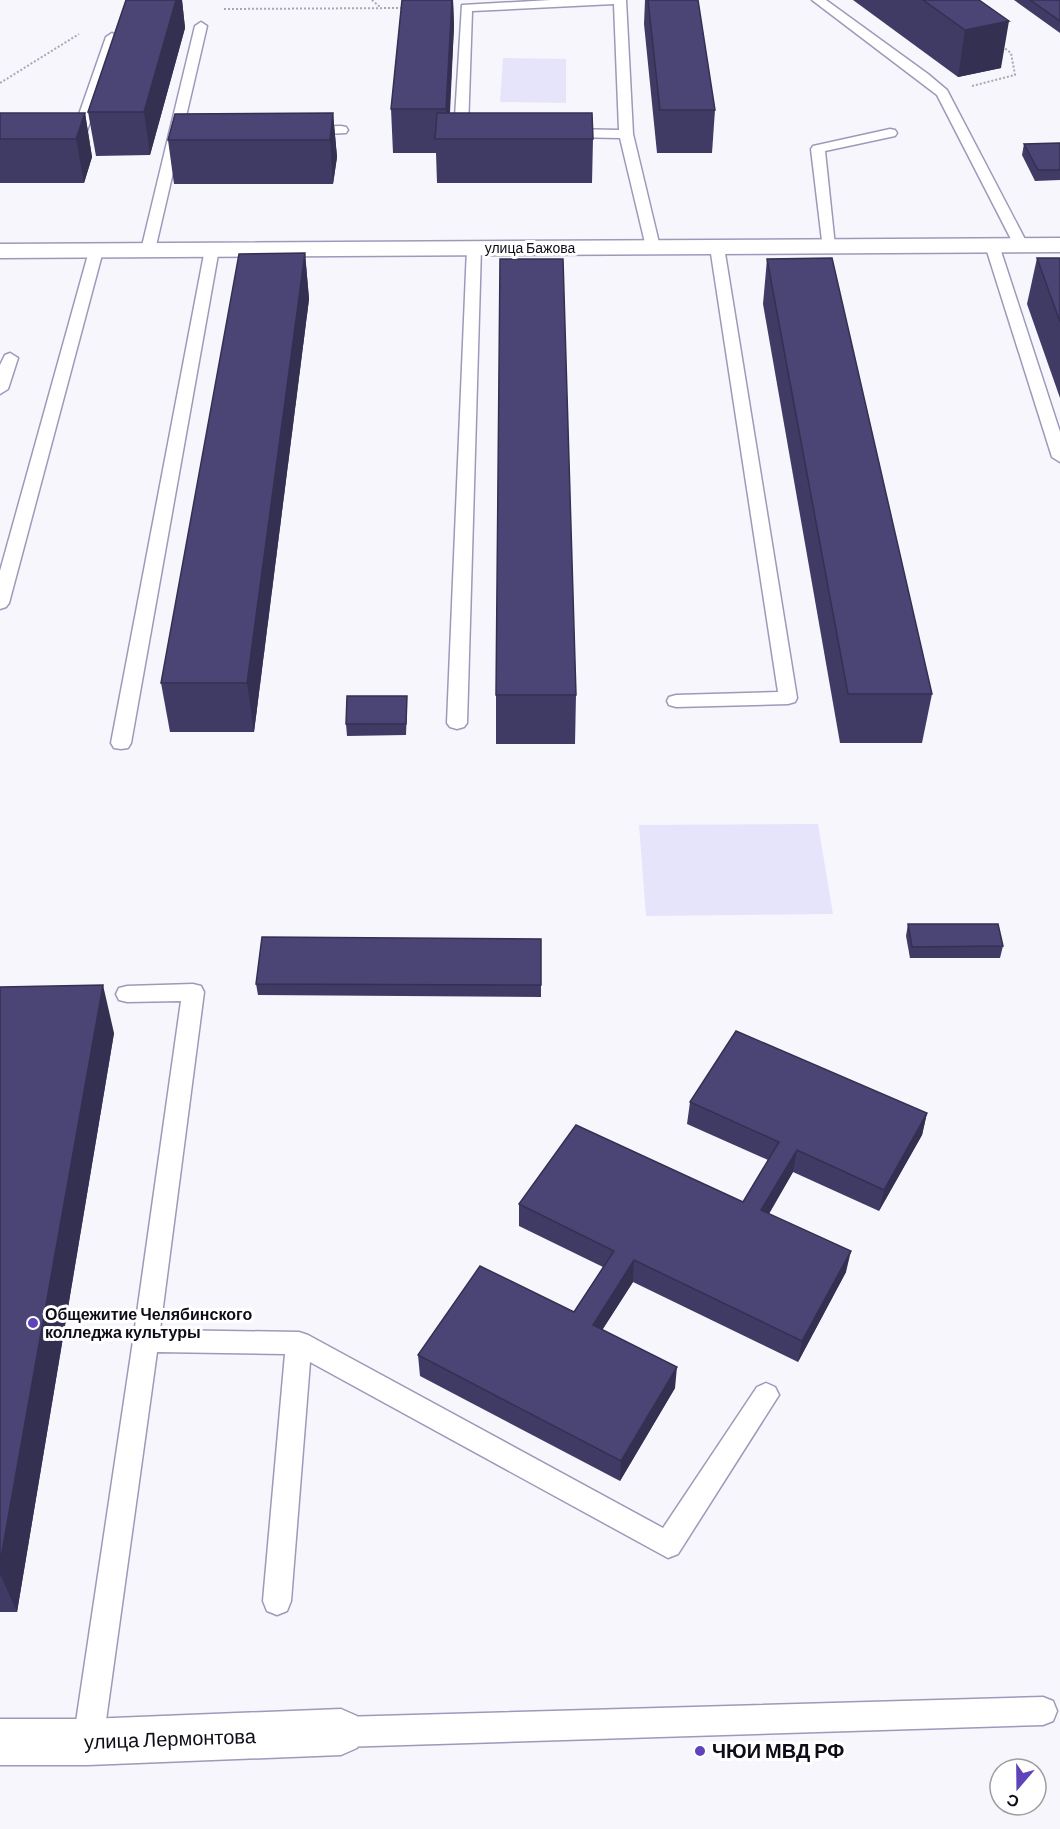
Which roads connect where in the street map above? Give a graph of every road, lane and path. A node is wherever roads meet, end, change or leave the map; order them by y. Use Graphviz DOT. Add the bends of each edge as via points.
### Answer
graph roads {
  1 [pos="372,0"];
  2 [pos="620,0"];
  3 [pos="818,0"];
  4 [pos="380,7"];
  5 [pos="201,26"];
  6 [pos="112,37"];
  7 [pos="1001,47"];
  8 [pos="942,93"];
  9 [pos="341,130"];
  10 [pos="294,131"];
  11 [pos="484,133"];
  12 [pos="555,133"];
  13 [pos="890,133"];
  14 [pos="626,134"];
  15 [pos="64,147"];
  16 [pos="992,245"];
  17 [pos="1021,245"];
  18 [pos="1060,245"];
  19 [pos="828,246"];
  20 [pos="653,247"];
  21 [pos="717,247"];
  22 [pos="474,248"];
  23 [pos="212,249"];
  24 [pos="147,250"];
  25 [pos="0,251"];
  26 [pos="96,251"];
  27 [pos="10,358"];
  28 [pos="0,389"];
  29 [pos="1060,458"];
  30 [pos="8,547"];
  31 [pos="0,603"];
  32 [pos="676,701"];
  33 [pos="458,723"];
  34 [pos="121,743"];
  35 [pos="127,994"];
  36 [pos="146,1341"];
  37 [pos="299,1343"];
  38 [pos="766,1395"];
  39 [pos="277,1601"];
  40 [pos="1043,1711"];
  41 [pos="341,1732"];
  42 [pos="0,1742"];
  43 [pos="88,1742"];
  1 -- 4 [label="path"];
  2 -- 11 [label="lane" via="466,8 461,133"];
  2 -- 14 [label="lane"];
  3 -- 8 [label="lane"];
  5 -- 24 [label="lane" via="182,131"];
  6 -- 15 [label="lane" via="75,147"];
  7 -- 8 [label="path" via="1011,53 1015,75"];
  8 -- 17 [label="lane"];
  9 -- 10 [label="lane"];
  12 -- 14 [label="lane"];
  13 -- 19 [label="lane" via="818,149"];
  14 -- 20 [label="lane"];
  16 -- 17 [label="street, улица Бажова"];
  16 -- 19 [label="street, улица Бажова"];
  16 -- 29 [label="lane"];
  17 -- 18 [label="street, улица Бажова"];
  19 -- 21 [label="street, улица Бажова"];
  20 -- 21 [label="street, улица Бажова"];
  20 -- 22 [label="street, улица Бажова"];
  21 -- 32 [label="lane" via="788,698"];
  22 -- 23 [label="street, улица Бажова"];
  22 -- 33 [label="lane"];
  23 -- 24 [label="street, улица Бажова"];
  23 -- 34 [label="lane"];
  24 -- 26 [label="street, улица Бажова"];
  25 -- 26 [label="street, улица Бажова"];
  26 -- 30 [label="lane"];
  27 -- 28 [label="lane"];
  30 -- 31 [label="lane"];
  35 -- 36 [label="lane" via="193,992"];
  36 -- 37 [label="lane"];
  36 -- 43 [label="lane"];
  37 -- 38 [label="lane" via="668,1545"];
  37 -- 39 [label="lane"];
  40 -- 41 [label="lane"];
  41 -- 43 [label="street, улица Лермонтова"];
  42 -- 43 [label="street, улица Лермонтова"];
}
